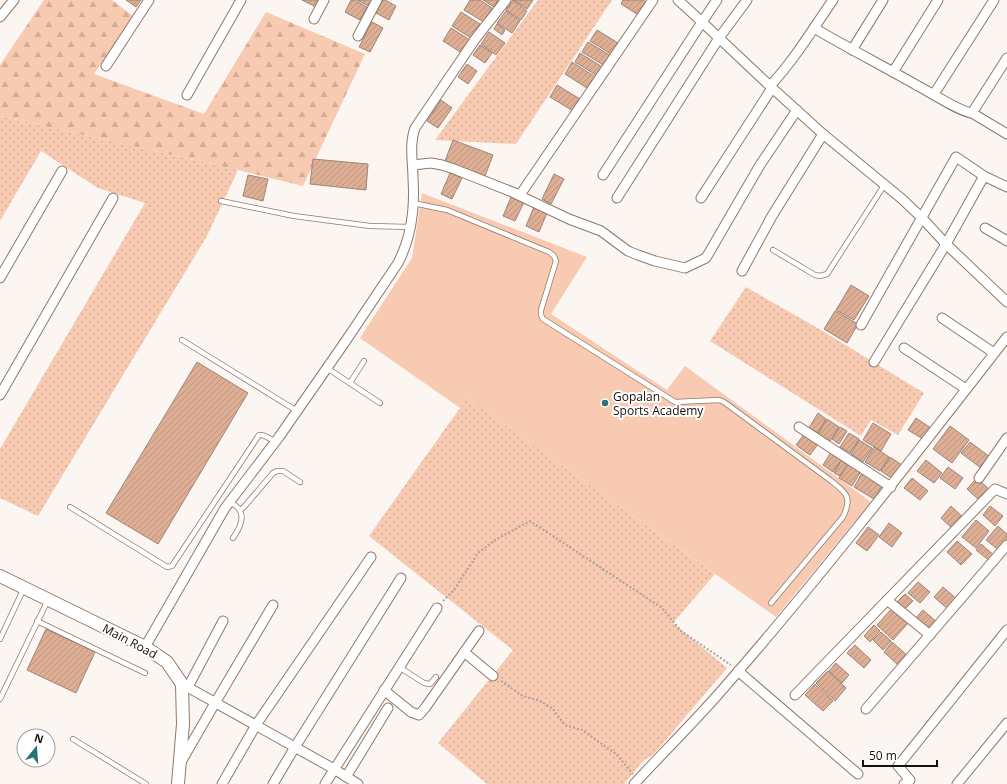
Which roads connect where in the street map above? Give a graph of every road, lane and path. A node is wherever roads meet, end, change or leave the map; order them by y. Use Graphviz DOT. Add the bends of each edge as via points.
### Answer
graph roads {
  1 [pos="14,0"];
  2 [pos="149,0"];
  3 [pos="241,0"];
  4 [pos="324,0"];
  5 [pos="377,0"];
  6 [pos="506,0"];
  7 [pos="653,0"];
  8 [pos="678,0"];
  9 [pos="717,0"];
  10 [pos="746,0"];
  11 [pos="833,0"];
  12 [pos="883,0"];
  13 [pos="938,0"];
  14 [pos="994,0"];
  15 [pos="0,17"];
  16 [pos="314,19"];
  17 [pos="702,22"];
  18 [pos="814,28"];
  19 [pos="358,36"];
  20 [pos="719,38"];
  21 [pos="852,50"];
  22 [pos="1007,58"];
  23 [pos="106,66"];
  24 [pos="893,72"];
  25 [pos="771,87"];
  26 [pos="934,94"];
  27 [pos="187,95"];
  28 [pos="797,110"];
  29 [pos="972,113"];
  30 [pos="823,134"];
  31 [pos="1007,134"];
  32 [pos="413,166"];
  33 [pos="62,172"];
  34 [pos="603,175"];
  35 [pos="984,176"];
  36 [pos="885,184"];
  37 [pos="1007,187"];
  38 [pos="514,193"];
  39 [pos="113,198"];
  40 [pos="617,198"];
  41 [pos="701,198"];
  42 [pos="221,201"];
  43 [pos="413,203"];
  44 [pos="922,218"];
  45 [pos="410,227"];
  46 [pos="985,228"];
  47 [pos="1007,241"];
  48 [pos="946,244"];
  49 [pos="773,250"];
  50 [pos="742,271"];
  51 [pos="0,278"];
  52 [pos="1007,302"];
  53 [pos="942,318"];
  54 [pos="861,325"];
  55 [pos="1007,337"];
  56 [pos="182,340"];
  57 [pos="904,348"];
  58 [pos="994,354"];
  59 [pos="364,361"];
  60 [pos="874,362"];
  61 [pos="328,368"];
  62 [pos="350,383"];
  63 [pos="966,389"];
  64 [pos="0,395"];
  65 [pos="380,403"];
  66 [pos="297,411"];
  67 [pos="799,427"];
  68 [pos="1007,438"];
  69 [pos="275,442"];
  70 [pos="978,478"];
  71 [pos="300,482"];
  72 [pos="891,487"];
  73 [pos="1007,494"];
  74 [pos="230,502"];
  75 [pos="70,507"];
  76 [pos="240,510"];
  77 [pos="233,538"];
  78 [pos="1007,545"];
  79 [pos="372,557"];
  80 [pos="0,576"];
  81 [pos="401,578"];
  82 [pos="24,588"];
  83 [pos="48,600"];
  84 [pos="887,600"];
  85 [pos="771,603"];
  86 [pos="273,605"];
  87 [pos="436,608"];
  88 [pos="38,620"];
  89 [pos="223,621"];
  90 [pos="1007,630"];
  91 [pos="479,631"];
  92 [pos="930,635"];
  93 [pos="0,639"];
  94 [pos="145,647"];
  95 [pos="464,652"];
  96 [pos="399,667"];
  97 [pos="738,671"];
  98 [pos="145,673"];
  99 [pos="493,676"];
  100 [pos="436,677"];
  101 [pos="185,686"];
  102 [pos="384,690"];
  103 [pos="795,695"];
  104 [pos="0,699"];
  105 [pos="215,702"];
  106 [pos="388,708"];
  107 [pos="866,709"];
  108 [pos="1007,723"];
  109 [pos="256,725"];
  110 [pos="73,739"];
  111 [pos="295,747"];
  112 [pos="180,764"];
  113 [pos="334,769"];
  114 [pos="858,774"];
  115 [pos="346,777"];
  116 [pos="636,782"];
  117 [pos="146,784"];
  118 [pos="178,784"];
  119 [pos="222,784"];
  120 [pos="273,784"];
  121 [pos="325,784"];
  122 [pos="358,784"];
  123 [pos="904,784"];
  124 [pos="957,784"];
  1 -- 15 [label="street"];
  2 -- 23 [label="street"];
  3 -- 27 [label="street"];
  4 -- 16 [label="street"];
  5 -- 19 [label="street"];
  6 -- 32 [label="street" via="476,38 415,128 411,145"];
  7 -- 38 [label="street" via="520,195"];
  8 -- 17 [label="street"];
  9 -- 17 [label="street"];
  10 -- 20 [label="street"];
  11 -- 18 [label="street"];
  12 -- 21 [label="street"];
  13 -- 24 [label="street"];
  14 -- 26 [label="street"];
  17 -- 20 [label="street"];
  17 -- 34 [label="street"];
  18 -- 21 [label="street"];
  18 -- 25 [label="street"];
  20 -- 25 [label="street"];
  20 -- 40 [label="street"];
  21 -- 24 [label="street"];
  22 -- 29 [label="street"];
  24 -- 26 [label="street"];
  25 -- 28 [label="street"];
  25 -- 41 [label="street"];
  26 -- 29 [label="street"];
  28 -- 30 [label="street"];
  28 -- 38 [label="street" via="760,165 706,258 689,267 678,267 628,251 601,231"];
  29 -- 31 [label="street"];
  30 -- 36 [label="street"];
  30 -- 50 [label="street" via="772,216"];
  32 -- 38 [label="street" via="431,162"];
  32 -- 43 [label="street"];
  33 -- 51 [label="street"];
  35 -- 37 [label="street"];
  35 -- 44 [label="street" via="956,158"];
  35 -- 48 [label="street"];
  36 -- 44 [label="street"];
  36 -- 49 [label="lane" via="827,274 815,275"];
  39 -- 64 [label="street"];
  42 -- 45 [label="lane" via="294,216 370,226"];
  43 -- 45 [label="street"];
  43 -- 85 [label="lane" via="447,210 549,252 556,261 541,310 543,318 675,402 724,402 845,493 848,507 843,517"];
  44 -- 48 [label="street"];
  44 -- 54 [label="street"];
  45 -- 61 [label="street" via="408,240 398,263"];
  46 -- 47 [label="street"];
  48 -- 52 [label="street"];
  48 -- 60 [label="street"];
  53 -- 58 [label="street"];
  55 -- 58 [label="street"];
  56 -- 66 [label="lane"];
  57 -- 63 [label="street"];
  58 -- 63 [label="street"];
  59 -- 62 [label="lane"];
  61 -- 62 [label="lane"];
  61 -- 66 [label="street"];
  62 -- 65 [label="lane"];
  63 -- 72 [label="street"];
  66 -- 69 [label="street"];
  67 -- 72 [label="street"];
  68 -- 70 [label="street"];
  69 -- 74 [label="street"];
  69 -- 75 [label="lane" via="265,435 259,435 170,567"];
  71 -- 76 [label="lane" via="283,471 277,471"];
  72 -- 97 [label="street"];
  73 -- 84 [label="street" via="995,489"];
  74 -- 76 [label="lane"];
  74 -- 94 [label="street"];
  76 -- 77 [label="lane" via="240,527"];
  78 -- 92 [label="street"];
  79 -- 109 [label="street"];
  80 -- 82 [label="street, Main Road"];
  81 -- 111 [label="street"];
  82 -- 83 [label="street, Main Road"];
  82 -- 93 [label="lane"];
  83 -- 88 [label="lane"];
  83 -- 94 [label="street, Main Road"];
  84 -- 92 [label="street"];
  84 -- 103 [label="street"];
  86 -- 105 [label="street"];
  87 -- 96 [label="street"];
  87 -- 97 [label="path" via="454,590 478,553 495,540 530,521 662,608 681,631"];
  88 -- 98 [label="lane"];
  88 -- 104 [label="lane"];
  89 -- 101 [label="street"];
  90 -- 123 [label="street" via="898,766 910,780"];
  91 -- 95 [label="street"];
  92 -- 107 [label="street"];
  94 -- 101 [label="street, Main Road" via="167,662"];
  95 -- 99 [label="street"];
  95 -- 102 [label="street" via="419,715 411,712"];
  96 -- 100 [label="lane" via="424,683 430,684"];
  96 -- 102 [label="street"];
  97 -- 114 [label="street"];
  97 -- 116 [label="street"];
  99 -- 116 [label="path" via="523,696 552,708 565,725 582,730 616,754"];
  101 -- 105 [label="street"];
  101 -- 112 [label="street"];
  102 -- 113 [label="street"];
  105 -- 109 [label="street"];
  105 -- 112 [label="street"];
  106 -- 115 [label="street"];
  108 -- 124 [label="street"];
  109 -- 111 [label="street"];
  109 -- 119 [label="street"];
  110 -- 117 [label="lane"];
  111 -- 113 [label="street"];
  111 -- 120 [label="street"];
  112 -- 118 [label="street"];
  113 -- 115 [label="street"];
  113 -- 121 [label="street"];
  115 -- 122 [label="street"];
}
